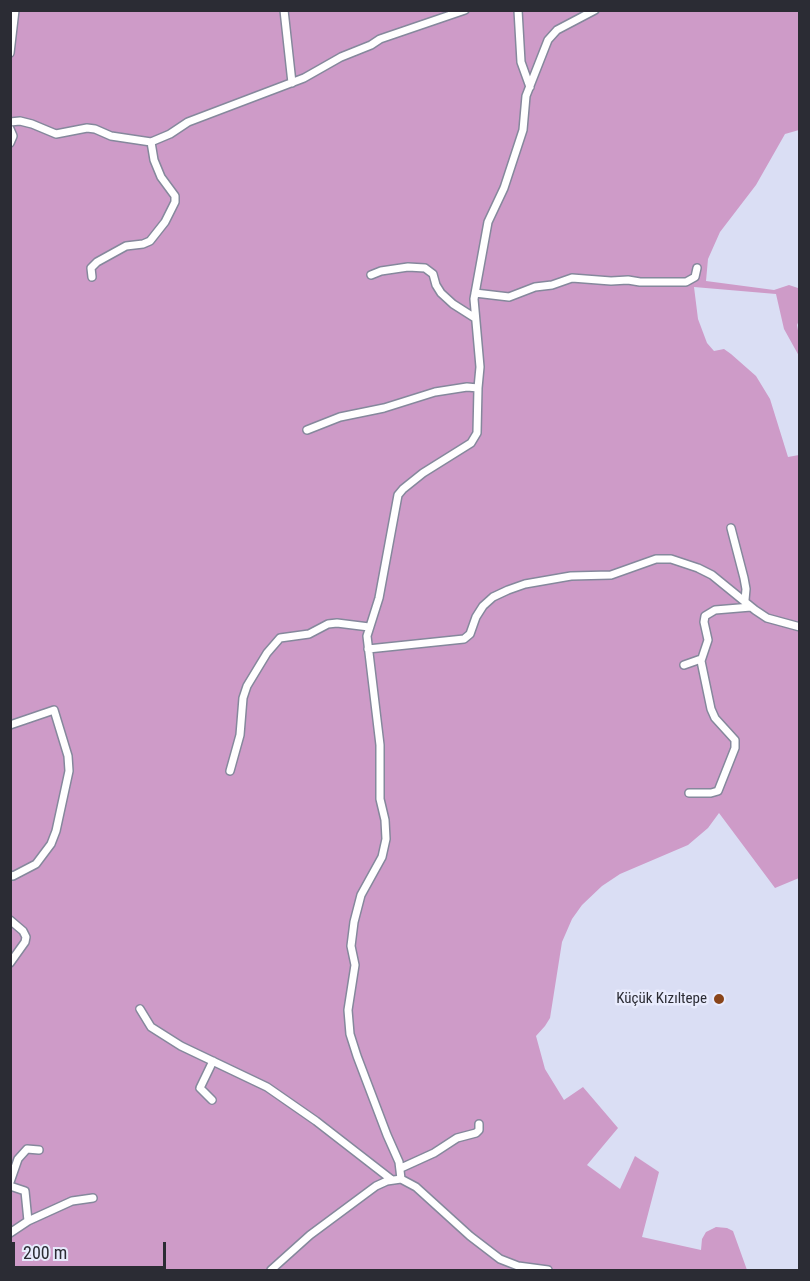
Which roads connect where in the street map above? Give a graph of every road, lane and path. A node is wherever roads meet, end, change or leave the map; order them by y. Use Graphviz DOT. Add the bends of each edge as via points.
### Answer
graph roads {
  1 [pos="15,10"];
  2 [pos="284,10"];
  3 [pos="465,10"];
  4 [pos="518,10"];
  5 [pos="596,10"];
  6 [pos="10,53"];
  7 [pos="292,83"];
  8 [pos="530,87"];
  9 [pos="10,122"];
  10 [pos="10,129"];
  11 [pos="10,142"];
  12 [pos="151,142"];
  13 [pos="697,268"];
  14 [pos="371,275"];
  15 [pos="92,277"];
  16 [pos="475,293"];
  17 [pos="475,318"];
  18 [pos="477,388"];
  19 [pos="307,430"];
  20 [pos="731,528"];
  21 [pos="745,600"];
  22 [pos="751,607"];
  23 [pos="369,627"];
  24 [pos="800,627"];
  25 [pos="368,649"];
  26 [pos="701,659"];
  27 [pos="684,665"];
  28 [pos="10,725"];
  29 [pos="230,771"];
  30 [pos="689,793"];
  31 [pos="12,875"];
  32 [pos="10,884"];
  33 [pos="10,920"];
  34 [pos="10,963"];
  35 [pos="140,1009"];
  36 [pos="213,1061"];
  37 [pos="212,1100"];
  38 [pos="479,1124"];
  39 [pos="39,1150"];
  40 [pos="401,1168"];
  41 [pos="401,1179"];
  42 [pos="392,1180"];
  43 [pos="10,1184"];
  44 [pos="93,1198"];
  45 [pos="28,1221"];
  46 [pos="10,1233"];
  47 [pos="271,1270"];
  48 [pos="548,1270"];
  1 -- 6 [label="street"];
  2 -- 7 [label="street"];
  3 -- 7 [label="street" via="380,39"];
  4 -- 8 [label="street" via="520,62"];
  5 -- 8 [label="street" via="557,30 548,40"];
  7 -- 12 [label="street" via="188,122"];
  8 -- 16 [label="street" via="517,154 488,222"];
  9 -- 12 [label="street" via="32,124 56,134 87,128 131,141"];
  10 -- 11 [label="street"];
  12 -- 15 [label="street" via="161,177 176,202 150,240 126,246 97,262 91,268"];
  13 -- 16 [label="street" via="695,277 686,282 572,278 535,286 509,297"];
  14 -- 17 [label="street" via="425,267 433,274 441,294"];
  16 -- 17 [label="street"];
  17 -- 18 [label="street" via="480,367"];
  18 -- 19 [label="street" via="435,392 340,417"];
  18 -- 23 [label="street" via="475,438 423,472 398,495 379,598"];
  20 -- 21 [label="street" via="744,578"];
  21 -- 22 [label="street"];
  21 -- 25 [label="street" via="705,571 671,559 656,559 611,575 571,576 508,590 483,606 464,639"];
  22 -- 24 [label="street" via="767,618"];
  22 -- 26 [label="street" via="715,609 706,614 708,640"];
  23 -- 25 [label="street"];
  23 -- 29 [label="street" via="328,624 309,634 280,638 247,686"];
  25 -- 40 [label="street" via="381,745 380,799 386,839 354,922 351,946 355,965 348,1010 357,1056"];
  26 -- 27 [label="street"];
  26 -- 30 [label="street" via="711,709 736,744 718,791"];
  28 -- 31 [label="street" via="54,710 69,766 51,844 36,864"];
  31 -- 32 [label="street"];
  33 -- 34 [label="street" via="26,939"];
  35 -- 36 [label="street" via="151,1027"];
  36 -- 37 [label="street" via="200,1088"];
  36 -- 42 [label="street" via="267,1087"];
  38 -- 40 [label="street" via="476,1133 457,1138"];
  39 -- 43 [label="street" via="27,1149 18,1159"];
  40 -- 41 [label="street"];
  41 -- 42 [label="street"];
  41 -- 48 [label="street" via="416,1187 500,1259"];
  42 -- 47 [label="street" via="376,1186 319,1227"];
  43 -- 45 [label="street" via="25,1191"];
  44 -- 45 [label="street" via="72,1201"];
  45 -- 46 [label="street"];
}
